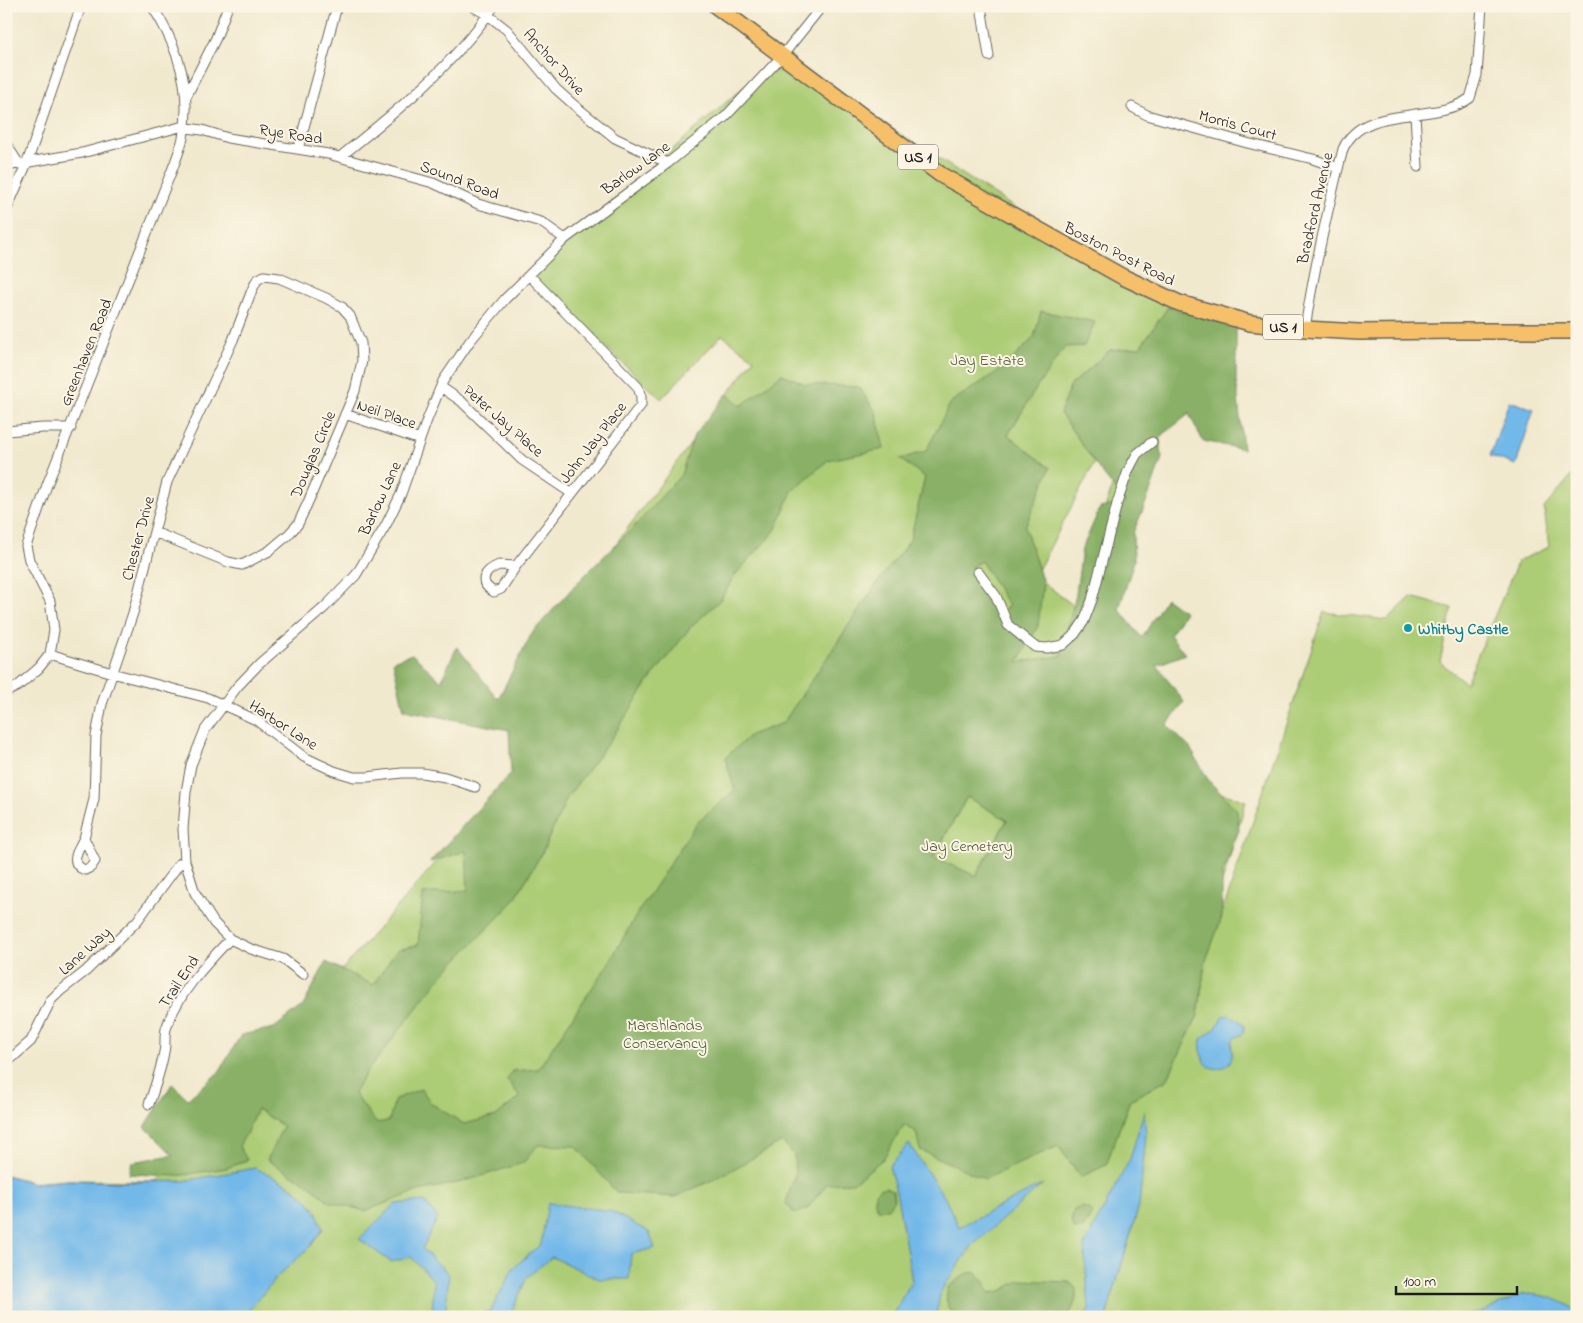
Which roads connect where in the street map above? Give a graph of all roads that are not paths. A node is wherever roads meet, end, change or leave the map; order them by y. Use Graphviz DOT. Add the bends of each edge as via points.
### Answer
graph roads {
  1 [pos="81,6"];
  2 [pos="152,6"];
  3 [pos="228,6"];
  4 [pos="337,6"];
  5 [pos="472,6"];
  6 [pos="494,6"];
  7 [pos="716,6"];
  8 [pos="822,6"];
  9 [pos="981,6"];
  10 [pos="1482,6"];
  11 [pos="488,15"];
  12 [pos="782,56"];
  13 [pos="989,56"];
  14 [pos="186,98"];
  15 [pos="1132,107"];
  16 [pos="1415,114"];
  17 [pos="184,128"];
  18 [pos="6,144"];
  19 [pos="298,149"];
  20 [pos="340,157"];
  21 [pos="23,163"];
  22 [pos="668,163"];
  23 [pos="6,166"];
  24 [pos="1418,167"];
  25 [pos="1338,168"];
  26 [pos="6,211"];
  27 [pos="565,238"];
  28 [pos="529,275"];
  29 [pos="279,278"];
  30 [pos="1305,329"];
  31 [pos="1577,332"];
  32 [pos="441,387"];
  33 [pos="345,414"];
  34 [pos="71,428"];
  35 [pos="6,431"];
  36 [pos="420,440"];
  37 [pos="1152,442"];
  38 [pos="571,493"];
  39 [pos="154,532"];
  40 [pos="516,566"];
  41 [pos="978,572"];
  42 [pos="50,654"];
  43 [pos="112,673"];
  44 [pos="6,692"];
  45 [pos="223,705"];
  46 [pos="475,787"];
  47 [pos="84,838"];
  48 [pos="184,861"];
  49 [pos="230,939"];
  50 [pos="303,974"];
  51 [pos="6,1064"];
  52 [pos="149,1104"];
  1 -- 21 [label="street"];
  2 -- 14 [label="street, Greenhaven Road" via="177,52"];
  3 -- 14 [label="street"];
  4 -- 19 [label="street"];
  5 -- 11 [label="street, Anchor Drive"];
  6 -- 11 [label="street, Rye Road"];
  7 -- 12 [label="main road, Boston Post Road / US 1"];
  8 -- 12 [label="street, Barlow Lane"];
  9 -- 13 [label="street"];
  10 -- 16 [label="street, Bradford Avenue" via="1477,75 1470,98 1450,108"];
  11 -- 20 [label="street, Rye Road" via="450,61 394,114"];
  11 -- 22 [label="street, Anchor Drive" via="507,30 556,89 574,105 615,138"];
  12 -- 22 [label="street, Barlow Lane" via="725,117"];
  12 -- 30 [label="main road, Boston Post Road / US 1" via="941,175 1123,277 1179,303 1229,318 1250,324"];
  14 -- 17 [label="street, Greenhaven Road"];
  15 -- 25 [label="street, Morris Court" via="1147,115"];
  16 -- 24 [label="street"];
  16 -- 25 [label="street, Bradford Avenue" via="1368,123 1353,133 1343,149"];
  17 -- 19 [label="street, Rye Road"];
  17 -- 21 [label="street, Rye Road" via="82,153"];
  17 -- 34 [label="street, Greenhaven Road" via="166,185"];
  18 -- 21 [label="street"];
  19 -- 20 [label="street, Rye Road"];
  20 -- 27 [label="street, Sound Road" via="433,183 478,204 541,222"];
  21 -- 23 [label="street, Rye Road"];
  21 -- 26 [label="street"];
  22 -- 27 [label="street, Barlow Lane"];
  25 -- 30 [label="street, Bradford Avenue"];
  27 -- 28 [label="street, Barlow Lane"];
  28 -- 32 [label="street, Barlow Lane" via="470,340"];
  28 -- 38 [label="street, John Jay Place" via="619,365 638,387 642,397 640,405"];
  29 -- 33 [label="street, Douglas Circle" via="326,298 350,316 361,343 362,361"];
  29 -- 39 [label="street, Chester Drive" via="264,276 257,280 252,290 167,482"];
  30 -- 31 [label="main road, Boston Post Road / US 1"];
  32 -- 36 [label="street, Barlow Lane"];
  32 -- 38 [label="street, Peter Jay Place" via="461,401 522,460"];
  33 -- 36 [label="street, Neil Place"];
  33 -- 39 [label="street, Douglas Circle" via="298,524 269,551 242,565"];
  34 -- 35 [label="street"];
  34 -- 42 [label="street, Greenhaven Road" via="26,546 29,560 50,601 54,630"];
  36 -- 45 [label="street, Barlow Lane" via="398,502 356,575 325,607 259,664"];
  37 -- 41 [label="street" via="1137,454 1128,471 1092,600 1084,621 1063,646 1035,647 1008,624 996,596"];
  38 -- 40 [label="street, John Jay Place"];
  39 -- 43 [label="street, Chester Drive" via="133,613"];
  42 -- 43 [label="street, Harbor Lane"];
  42 -- 44 [label="street" via="39,668"];
  43 -- 45 [label="street, Harbor Lane" via="208,698"];
  43 -- 47 [label="street, Chester Drive" via="96,736 94,799"];
  45 -- 46 [label="street, Harbor Lane" via="256,720 304,757 337,772 354,777 422,773"];
  45 -- 48 [label="street, Barlow Lane" via="205,730 191,765 183,829"];
  48 -- 49 [label="street, Barlow Lane" via="195,893 214,923"];
  48 -- 51 [label="street, Lane Way" via="137,921 51,1000 31,1041"];
  49 -- 50 [label="street, Barlow Lane" via="283,959"];
  49 -- 52 [label="street, Trail End" via="204,967 173,1010 165,1032 160,1075"];
}
